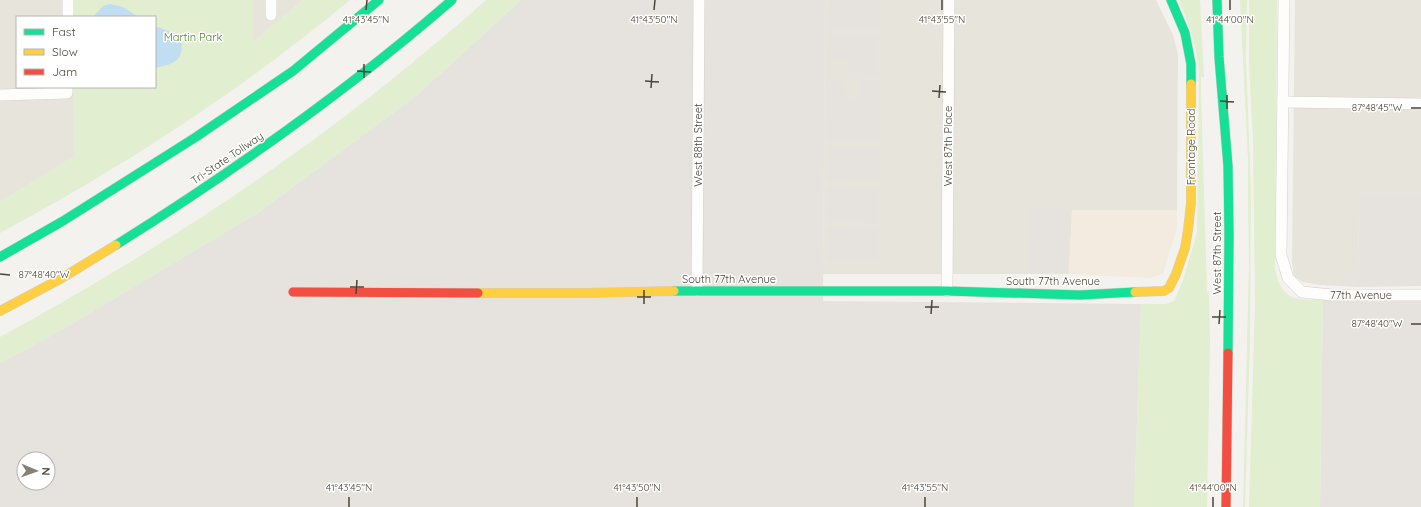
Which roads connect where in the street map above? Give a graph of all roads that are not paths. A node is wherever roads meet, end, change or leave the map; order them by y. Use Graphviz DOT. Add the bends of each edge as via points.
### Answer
graph roads {
  1 [pos="68,0"];
  2 [pos="271,0"];
  3 [pos="379,0"];
  4 [pos="452,0"];
  5 [pos="699,0"];
  6 [pos="949,0"];
  7 [pos="1171,0"];
  8 [pos="1217,0"];
  9 [pos="1284,0"];
  10 [pos="271,15"];
  11 [pos="68,16"];
  12 [pos="67,90"];
  13 [pos="0,95"];
  14 [pos="1283,102"];
  15 [pos="1421,104"];
  16 [pos="0,257"];
  17 [pos="696,290"];
  18 [pos="947,291"];
  19 [pos="1164,291"];
  20 [pos="293,292"];
  21 [pos="1421,295"];
  22 [pos="0,311"];
  23 [pos="1226,507"];
  1 -- 11 [label="street"];
  2 -- 10 [label="street"];
  3 -- 16 [label="main road" via="293,71 196,137 63,221"];
  4 -- 22 [label="main road, Tri-State Tollway" via="325,104 228,173 37,293"];
  5 -- 17 [label="street, West 88th Street"];
  6 -- 18 [label="street, West 87th Place"];
  7 -- 19 [label="main road, Frontage Road" via="1185,33 1191,64 1191,203 1186,245 1169,288"];
  8 -- 23 [label="main road, West 87th Street" via="1228,166"];
  9 -- 14 [label="street"];
  12 -- 13 [label="street"];
  14 -- 15 [label="street"];
  14 -- 21 [label="street, 77th Avenue" via="1281,255 1288,278 1302,292 1332,295"];
  17 -- 18 [label="main road, South 77th Avenue"];
  17 -- 20 [label="main road, South 77th Avenue" via="587,293"];
  18 -- 19 [label="main road, South 77th Avenue" via="1080,295"];
}
